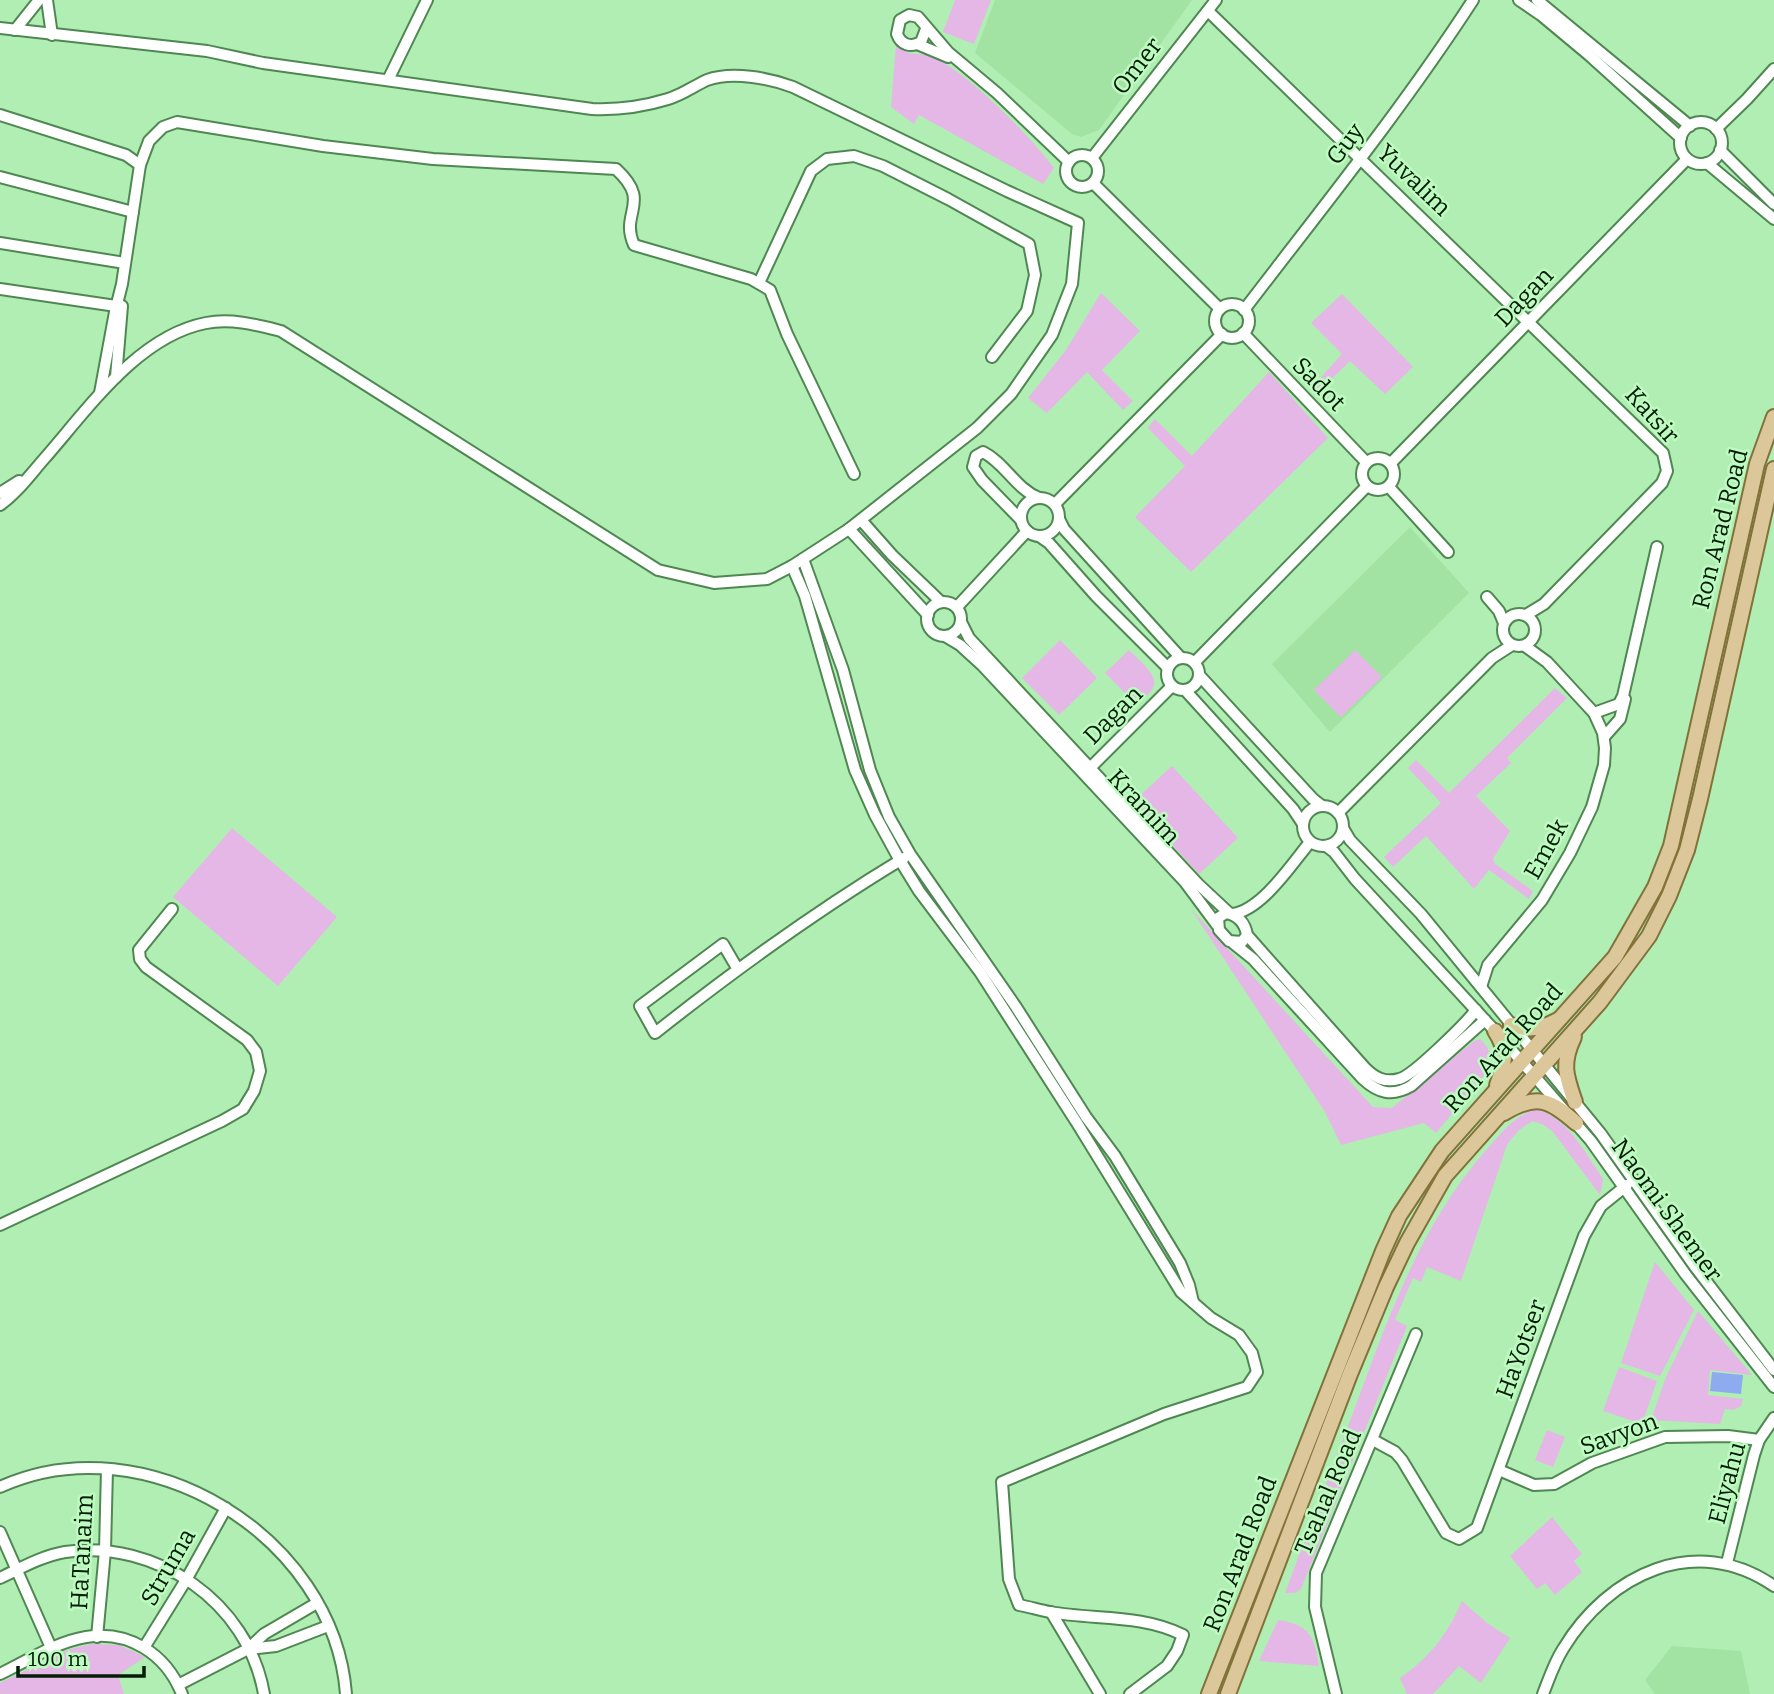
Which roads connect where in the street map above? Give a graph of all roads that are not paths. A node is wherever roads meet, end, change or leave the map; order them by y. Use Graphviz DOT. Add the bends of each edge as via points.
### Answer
graph roads {
  1 [pos="39,0"];
  2 [pos="47,0"];
  3 [pos="427,0"];
  4 [pos="1216,0"];
  5 [pos="1473,0"];
  6 [pos="1519,0"];
  7 [pos="1537,0"];
  8 [pos="1208,11"];
  9 [pos="0,28"];
  10 [pos="926,29"];
  11 [pos="15,30"];
  12 [pos="52,35"];
  13 [pos="916,44"];
  14 [pos="960,63"];
  15 [pos="1774,69"];
  16 [pos="388,80"];
  17 [pos="0,115"];
  18 [pos="1690,126"];
  19 [pos="1716,129"];
  20 [pos="1681,138"];
  21 [pos="1720,150"];
  22 [pos="1361,158"];
  23 [pos="1092,159"];
  24 [pos="1687,159"];
  25 [pos="1069,162"];
  26 [pos="1707,163"];
  27 [pos="140,165"];
  28 [pos="0,177"];
  29 [pos="1093,183"];
  30 [pos="1774,204"];
  31 [pos="133,212"];
  32 [pos="1774,219"];
  33 [pos="0,243"];
  34 [pos="125,264"];
  35 [pos="759,283"];
  36 [pos="122,284"];
  37 [pos="0,289"];
  38 [pos="116,306"];
  39 [pos="1220,309"];
  40 [pos="1244,310"];
  41 [pos="1530,322"];
  42 [pos="1243,333"];
  43 [pos="1222,334"];
  44 [pos="992,357"];
  45 [pos="116,377"];
  46 [pos="100,396"];
  47 [pos="1774,417"];
  48 [pos="1366,462"];
  49 [pos="1391,463"];
  50 [pos="40,464"];
  51 [pos="1774,469"];
  52 [pos="854,474"];
  53 [pos="1367,486"];
  54 [pos="1389,487"];
  55 [pos="0,493"];
  56 [pos="1039,498"];
  57 [pos="1055,504"];
  58 [pos="0,506"];
  59 [pos="1059,519"];
  60 [pos="861,520"];
  61 [pos="1021,520"];
  62 [pos="849,529"];
  63 [pos="1027,531"];
  64 [pos="1039,536"];
  65 [pos="1657,547"];
  66 [pos="1448,552"];
  67 [pos="803,559"];
  68 [pos="792,566"];
  69 [pos="941,603"];
  70 [pos="1544,604"];
  71 [pos="957,607"];
  72 [pos="928,615"];
  73 [pos="1513,615"];
  74 [pos="1526,615"];
  75 [pos="961,622"];
  76 [pos="1504,623"];
  77 [pos="1535,625"];
  78 [pos="945,636"];
  79 [pos="1503,636"];
  80 [pos="1534,638"];
  81 [pos="1512,645"];
  82 [pos="1525,646"];
  83 [pos="1180,657"];
  84 [pos="1492,658"];
  85 [pos="1195,662"];
  86 [pos="1547,662"];
  87 [pos="1167,668"];
  88 [pos="1199,675"];
  89 [pos="1625,685"];
  90 [pos="1172,686"];
  91 [pos="1185,690"];
  92 [pos="1594,713"];
  93 [pos="1604,737"];
  94 [pos="1087,771"];
  95 [pos="1322,806"];
  96 [pos="1338,813"];
  97 [pos="1303,824"];
  98 [pos="1343,828"];
  99 [pos="1310,842"];
  100 [pos="1326,846"];
  101 [pos="905,857"];
  102 [pos="1262,898"];
  103 [pos="172,909"];
  104 [pos="1230,913"];
  105 [pos="1217,925"];
  106 [pos="1247,933"];
  107 [pos="1233,943"];
  108 [pos="1488,965"];
  109 [pos="1465,966"];
  110 [pos="737,968"];
  111 [pos="1481,987"];
  112 [pos="1476,1010"];
  113 [pos="1562,1017"];
  114 [pos="1490,1025"];
  115 [pos="1511,1025"];
  116 [pos="1580,1025"];
  117 [pos="1527,1057"];
  118 [pos="1538,1070"];
  119 [pos="1494,1092"];
  120 [pos="1574,1102"];
  121 [pos="1497,1117"];
  122 [pos="1576,1123"];
  123 [pos="1635,1181"];
  124 [pos="1623,1187"];
  125 [pos="0,1225"];
  126 [pos="1416,1334"];
  127 [pos="1774,1370"];
  128 [pos="1774,1387"];
  129 [pos="1774,1418"];
  130 [pos="1373,1440"];
  131 [pos="1759,1440"];
  132 [pos="107,1469"];
  133 [pos="1499,1471"];
  134 [pos="0,1488"];
  135 [pos="226,1508"];
  136 [pos="0,1532"];
  137 [pos="105,1551"];
  138 [pos="1727,1563"];
  139 [pos="16,1570"];
  140 [pos="0,1578"];
  141 [pos="186,1580"];
  142 [pos="1774,1587"];
  143 [pos="317,1603"];
  144 [pos="1051,1612"];
  145 [pos="328,1626"];
  146 [pos="97,1637"];
  147 [pos="145,1646"];
  148 [pos="248,1649"];
  149 [pos="52,1650"];
  150 [pos="0,1674"];
  151 [pos="180,1689"];
  152 [pos="264,1694"];
  153 [pos="346,1694"];
  154 [pos="1100,1694"];
  155 [pos="1130,1694"];
  156 [pos="1209,1694"];
  157 [pos="1228,1694"];
  158 [pos="1336,1694"];
  159 [pos="1544,1694"];
  1 -- 11 [label="street"];
  2 -- 12 [label="street"];
  3 -- 16 [label="street"];
  4 -- 8 [label="street, Omer"];
  5 -- 22 [label="street, Guy"];
  6 -- 20 [label="street"];
  7 -- 18 [label="street"];
  8 -- 22 [label="street, Yuvalim"];
  8 -- 23 [label="street, Omer"];
  9 -- 11 [label="street"];
  10 -- 13 [label="street"];
  10 -- 13 [label="street" via="914,16 897,24 902,43"];
  10 -- 14 [label="street"];
  11 -- 12 [label="street"];
  12 -- 16 [label="street" via="207,51"];
  13 -- 14 [label="street"];
  14 -- 25 [label="street"];
  15 -- 19 [label="street"];
  16 -- 60 [label="street" via="624,110 670,99 710,79 772,79 1078,223 1072,284 1057,323 1011,394 977,428"];
  17 -- 27 [label="street" via="127,155"];
  18 -- 19 [label="street" via="1704,122"];
  18 -- 20 [label="street"];
  19 -- 21 [label="street"];
  20 -- 24 [label="street"];
  21 -- 26 [label="street"];
  21 -- 30 [label="street"];
  22 -- 40 [label="street, Guy"];
  22 -- 41 [label="street, Yuvalim"];
  23 -- 25 [label="street" via="1077,156"];
  23 -- 29 [label="street" via="1098,171"];
  24 -- 26 [label="street"];
  24 -- 41 [label="street, Dagan"];
  25 -- 29 [label="street" via="1066,172 1070,181 1078,187"];
  26 -- 32 [label="street"];
  27 -- 31 [label="street"];
  27 -- 35 [label="street" via="149,141 163,127 177,122 433,159 616,169 629,181 635,200 628,233 634,245"];
  28 -- 31 [label="street"];
  29 -- 39 [label="street"];
  31 -- 34 [label="street"];
  33 -- 34 [label="street"];
  34 -- 36 [label="street"];
  35 -- 44 [label="street" via="811,171 827,159 854,156 948,198 1029,244 1035,275 1027,311"];
  35 -- 52 [label="street" via="771,290"];
  36 -- 38 [label="street"];
  36 -- 45 [label="street"];
  37 -- 38 [label="street"];
  38 -- 46 [label="street"];
  39 -- 40 [label="street" via="1230,304"];
  39 -- 43 [label="street" via="1215,322"];
  40 -- 42 [label="street" via="1248,324"];
  41 -- 49 [label="street, Dagan"];
  41 -- 70 [label="street, Katsir" via="1663,453 1667,471 1662,483"];
  42 -- 43 [label="street" via="1232,338"];
  42 -- 48 [label="street, Sadot"];
  43 -- 57 [label="street"];
  45 -- 46 [label="street"];
  45 -- 68 [label="street" via="162,339 207,323 245,323 281,331 658,570 714,583 766,579"];
  46 -- 50 [label="street"];
  47 -- 113 [label="main road, Ron Arad Road" via="1757,464 1671,846 1655,887 1615,957"];
  48 -- 49 [label="street" via="1379,457"];
  48 -- 53 [label="street" via="1362,474"];
  49 -- 54 [label="street" via="1395,475"];
  50 -- 55 [label="street"];
  50 -- 58 [label="street"];
  51 -- 116 [label="main road, Ron Arad Road" via="1686,850 1649,936"];
  53 -- 54 [label="street"];
  53 -- 85 [label="street"];
  54 -- 66 [label="street"];
  56 -- 57 [label="street"];
  56 -- 61 [label="street" via="1025,505"];
  56 -- 61 [label="street" via="992,456 983,452 976,456 973,467 982,480"];
  57 -- 59 [label="street"];
  59 -- 64 [label="street" via="1055,530"];
  59 -- 83 [label="street"];
  60 -- 62 [label="street"];
  60 -- 69 [label="street"];
  61 -- 63 [label="street"];
  62 -- 67 [label="street"];
  62 -- 72 [label="street"];
  63 -- 64 [label="street"];
  63 -- 71 [label="street"];
  64 -- 87 [label="street"];
  65 -- 89 [label="street, Emek"];
  67 -- 68 [label="street"];
  67 -- 101 [label="street" via="843,670 870,770"];
  68 -- 101 [label="street" via="806,596 855,770 875,815"];
  69 -- 71 [label="street"];
  69 -- 72 [label="street"];
  70 -- 74 [label="street, Katsir"];
  70 -- 77 [label="street, Katsir"];
  71 -- 75 [label="street"];
  72 -- 78 [label="street" via="930,629"];
  73 -- 74 [label="street"];
  73 -- 76 [label="street"];
  73 -- 76 [label="street" via="1491,600"];
  74 -- 77 [label="street"];
  75 -- 78 [label="street"];
  75 -- 94 [label="street, Kramim" via="969,638"];
  76 -- 79 [label="street"];
  77 -- 80 [label="street"];
  78 -- 94 [label="street, Kramim" via="975,658"];
  79 -- 81 [label="street"];
  79 -- 84 [label="street"];
  80 -- 82 [label="street"];
  80 -- 86 [label="street, Emek"];
  81 -- 82 [label="street"];
  81 -- 84 [label="street"];
  82 -- 86 [label="street, Emek"];
  83 -- 85 [label="street"];
  83 -- 87 [label="street"];
  84 -- 96 [label="street"];
  85 -- 88 [label="street"];
  86 -- 92 [label="street, Emek"];
  87 -- 90 [label="street"];
  88 -- 91 [label="street"];
  88 -- 95 [label="street"];
  89 -- 92 [label="street, Emek" via="1619,704"];
  89 -- 93 [label="street, Emek" via="1620,719"];
  90 -- 91 [label="street"];
  90 -- 94 [label="street, Dagan"];
  91 -- 97 [label="street"];
  92 -- 93 [label="street, Emek"];
  93 -- 108 [label="street, Emek" via="1600,785 1570,853 1542,900"];
  94 -- 104 [label="street, Kramim"];
  94 -- 105 [label="street, Kramim" via="1185,881"];
  95 -- 96 [label="street"];
  95 -- 97 [label="street" via="1312,810"];
  96 -- 98 [label="street"];
  97 -- 99 [label="street"];
  98 -- 100 [label="street" via="1339,838"];
  98 -- 109 [label="street"];
  99 -- 100 [label="street"];
  99 -- 102 [label="street"];
  100 -- 112 [label="street"];
  101 -- 110 [label="street"];
  101 -- 144 [label="street" via="919,891 979,972 1181,1292 1239,1335 1252,1353 1257,1372 1247,1387 1164,1414 1002,1482 1008,1566 1018,1605"];
  102 -- 104 [label="street" via="1248,909"];
  102 -- 106 [label="street"];
  103 -- 125 [label="street" via="139,950 140,959 146,968 247,1040 256,1052 260,1071 254,1091 243,1110"];
  104 -- 105 [label="street" via="1220,916"];
  104 -- 106 [label="street"];
  105 -- 107 [label="street"];
  106 -- 107 [label="street" via="1242,942"];
  106 -- 112 [label="street" via="1366,1068 1382,1080 1398,1080 1411,1073"];
  107 -- 114 [label="street" via="1363,1079 1381,1092 1410,1086"];
  108 -- 109 [label="street"];
  108 -- 111 [label="street"];
  109 -- 111 [label="street"];
  110 -- 110 [label="street" via="696,1000 655,1033 640,1006 723,944"];
  111 -- 115 [label="street"];
  112 -- 114 [label="street"];
  113 -- 115 [label="main road" via="1534,1029"];
  113 -- 117 [label="main road, Ron Arad Road"];
  114 -- 117 [label="street"];
  114 -- 119 [label="main road" via="1500,1038 1505,1057"];
  115 -- 117 [label="street"];
  116 -- 118 [label="main road, Ron Arad Road"];
  116 -- 120 [label="main road" via="1565,1061"];
  117 -- 118 [label="street, Naomi Shemer"];
  117 -- 119 [label="main road, Ron Arad Road"];
  118 -- 120 [label="street, Naomi Shemer"];
  118 -- 121 [label="main road, Ron Arad Road"];
  118 -- 122 [label="street, Naomi Shemer"];
  119 -- 156 [label="main road, Ron Arad Road" via="1442,1151 1382,1251"];
  120 -- 123 [label="street, Naomi Shemer"];
  121 -- 122 [label="main road" via="1516,1105 1542,1101 1556,1105"];
  121 -- 157 [label="main road, Ron Arad Road" via="1446,1177 1385,1287"];
  122 -- 124 [label="street, Naomi Shemer"];
  123 -- 124 [label="street, HaYotser"];
  123 -- 127 [label="street, Naomi Shemer"];
  124 -- 128 [label="street, Naomi Shemer"];
  124 -- 133 [label="street, HaYotser" via="1601,1206 1584,1236"];
  126 -- 130 [label="street, Tsahal Road"];
  129 -- 131 [label="street, Eliyahu"];
  130 -- 133 [label="street, HaYotser" via="1402,1460 1442,1528 1459,1539 1482,1519"];
  130 -- 158 [label="street, Tsahal Road" via="1316,1573 1315,1607"];
  131 -- 133 [label="street, Savyon" via="1665,1437 1592,1463 1554,1484 1534,1485"];
  131 -- 138 [label="street, Eliyahu"];
  132 -- 134 [label="street" via="39,1474"];
  132 -- 135 [label="street" via="180,1485"];
  132 -- 137 [label="street, HaTanaim"];
  135 -- 141 [label="street, Struma"];
  135 -- 143 [label="street" via="270,1541 299,1573"];
  136 -- 139 [label="street"];
  137 -- 139 [label="street" via="61,1553"];
  137 -- 141 [label="street" via="153,1562"];
  137 -- 146 [label="street, HaTanaim"];
  138 -- 142 [label="street"];
  138 -- 159 [label="street" via="1675,1563 1619,1589 1575,1632 1555,1664"];
  139 -- 140 [label="street"];
  139 -- 149 [label="street"];
  141 -- 147 [label="street, Struma"];
  141 -- 148 [label="street" via="219,1604"];
  143 -- 145 [label="street"];
  143 -- 148 [label="street" via="264,1634"];
  144 -- 154 [label="street"];
  144 -- 155 [label="street" via="1131,1620 1183,1634 1167,1666"];
  145 -- 148 [label="street" via="276,1646"];
  145 -- 153 [label="street"];
  146 -- 147 [label="street" via="122,1638"];
  146 -- 149 [label="street"];
  147 -- 151 [label="street"];
  148 -- 151 [label="street"];
  148 -- 152 [label="street"];
  149 -- 150 [label="street"];
}
